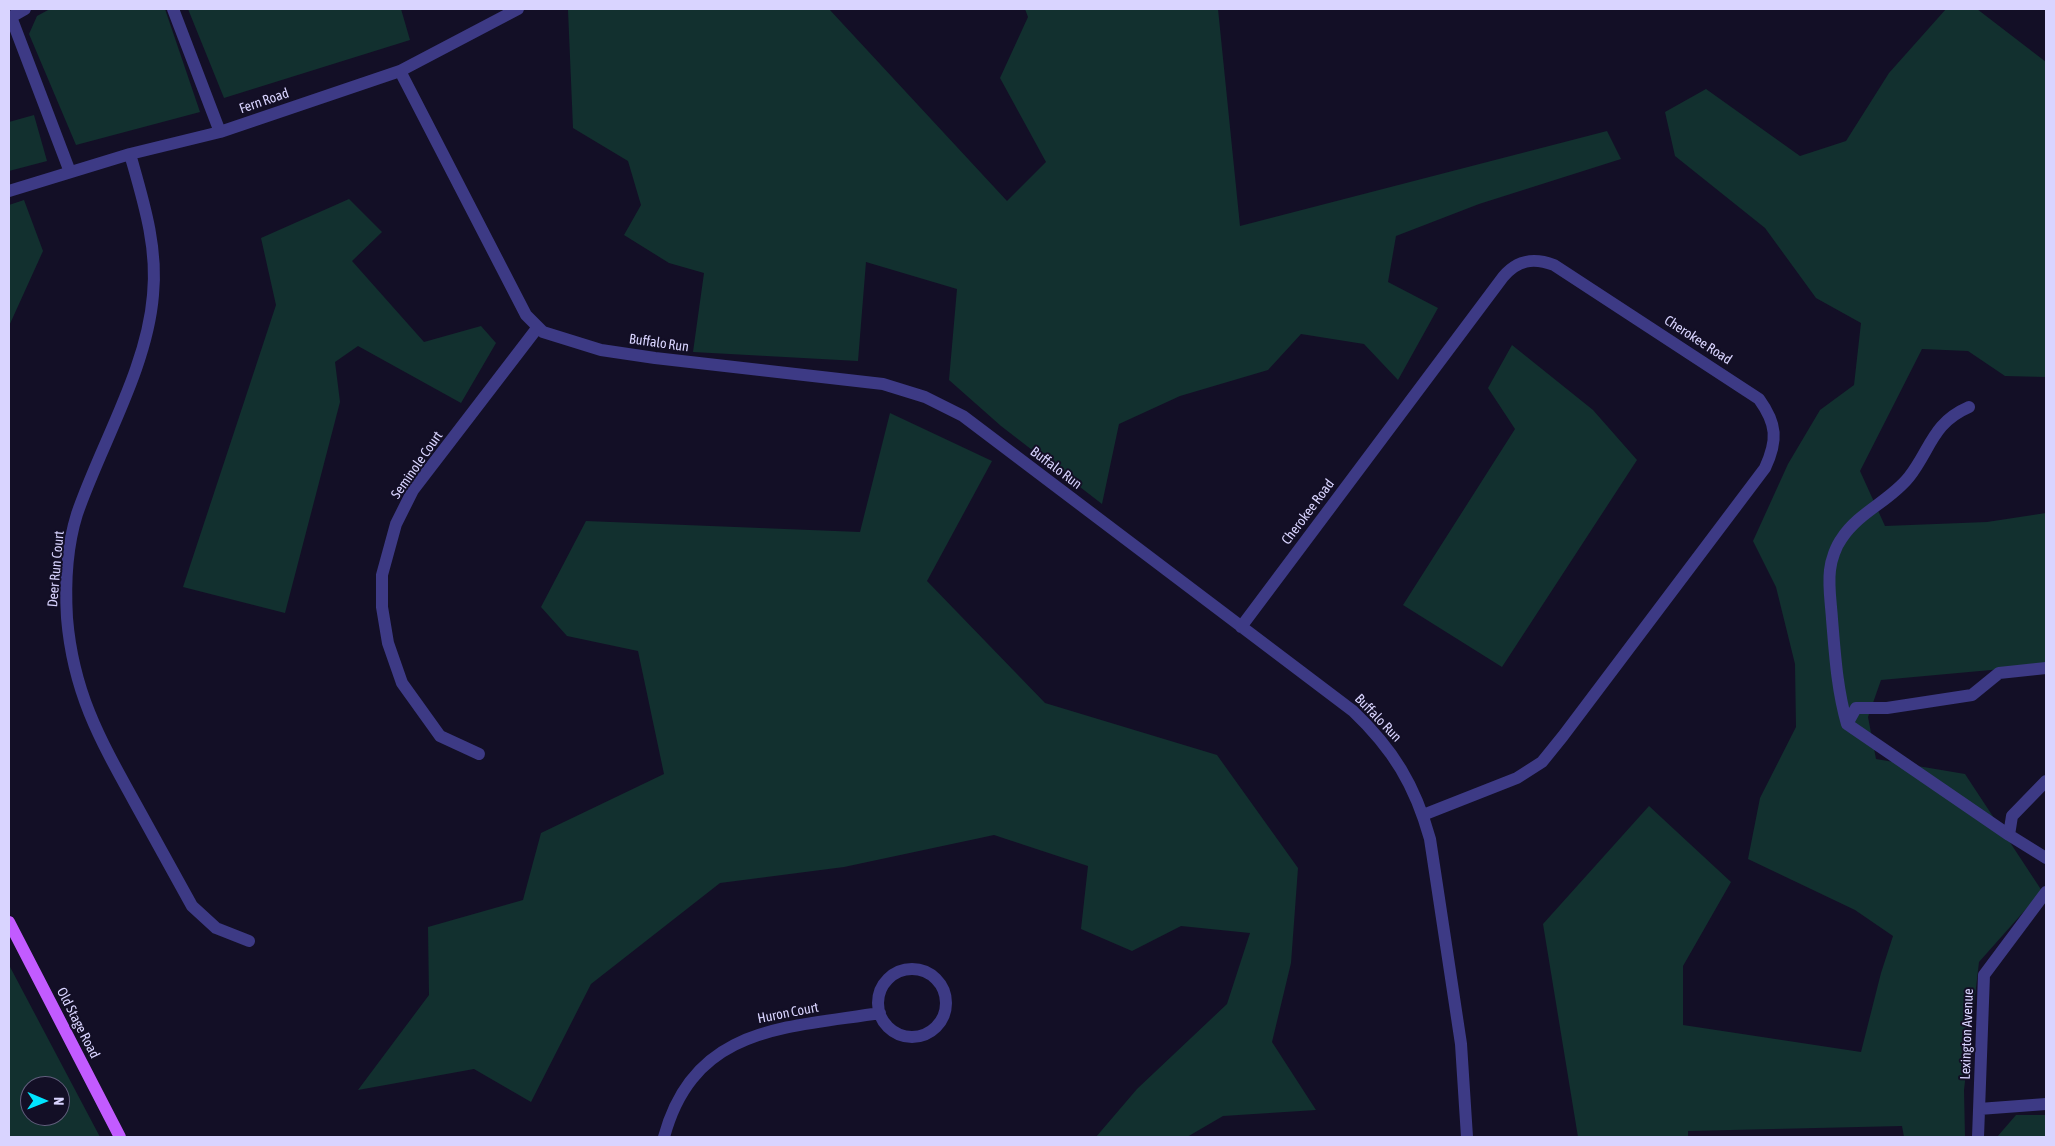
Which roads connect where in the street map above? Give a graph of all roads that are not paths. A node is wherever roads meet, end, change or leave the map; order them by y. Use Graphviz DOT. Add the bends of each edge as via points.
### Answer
graph roads {
  1 [pos="25,9"];
  2 [pos="173,9"];
  3 [pos="518,9"];
  4 [pos="400,71"];
  5 [pos="220,132"];
  6 [pos="130,154"];
  7 [pos="70,172"];
  8 [pos="9,191"];
  9 [pos="538,327"];
  10 [pos="1969,407"];
  11 [pos="1241,627"];
  12 [pos="2046,668"];
  13 [pos="1847,724"];
  14 [pos="479,754"];
  15 [pos="2046,781"];
  16 [pos="1423,815"];
  17 [pos="2009,835"];
  18 [pos="2046,858"];
  19 [pos="2046,892"];
  20 [pos="9,922"];
  21 [pos="249,941"];
  22 [pos="880,1012"];
  23 [pos="2046,1104"];
  24 [pos="1979,1110"];
  25 [pos="120,1137"];
  26 [pos="664,1137"];
  27 [pos="1467,1137"];
  28 [pos="1978,1137"];
  1 -- 7 [label="street" via="11,17"];
  2 -- 5 [label="street"];
  3 -- 4 [label="street, Fern Road"];
  4 -- 5 [label="street, Fern Road"];
  4 -- 9 [label="street, Buffalo Run" via="526,314"];
  5 -- 6 [label="street, Fern Road"];
  6 -- 7 [label="street, Fern Road"];
  6 -- 21 [label="street, Deer Run Court" via="152,240 153,295 143,349 76,516 67,583 71,650 78,684 99,739 192,906 216,928"];
  7 -- 8 [label="street, Fern Road"];
  9 -- 11 [label="street, Buffalo Run" via="543,332 601,350 883,384 925,397 963,416"];
  9 -- 14 [label="street, Seminole Court" via="413,490 396,524 382,575 382,607 388,643 402,683 440,736"];
  10 -- 13 [label="street" via="1953,414 1940,427 1903,485 1859,518 1841,539 1835,553 1830,569 1830,596 1837,684"];
  11 -- 16 [label="street, Buffalo Run" via="1353,711 1374,731 1403,771"];
  11 -- 16 [label="street, Cherokee Road" via="1503,277 1521,262 1538,260 1554,265 1759,399 1773,424 1774,441 1765,468 1563,736 1542,762 1517,778"];
  12 -- 13 [label="street" via="1999,673 1972,695 1887,708 1856,708"];
  13 -- 17 [label="street"];
  15 -- 17 [label="street" via="2012,816"];
  16 -- 27 [label="street, Buffalo Run" via="1434,863 1461,1044"];
  17 -- 18 [label="street"];
  19 -- 24 [label="street, Lexington Avenue" via="1984,975"];
  20 -- 25 [label="main road, Old Stage Road"];
  22 -- 22 [label="street" via="886,1025 894,1032 912,1037 926,1035 935,1029 946,1010 943,986 927,971 906,968 896,972 880,991"];
  22 -- 26 [label="street, Huron Court" via="765,1032 724,1049 683,1091 669,1117"];
  23 -- 24 [label="street"];
  24 -- 28 [label="street, Lexington Avenue"];
}
